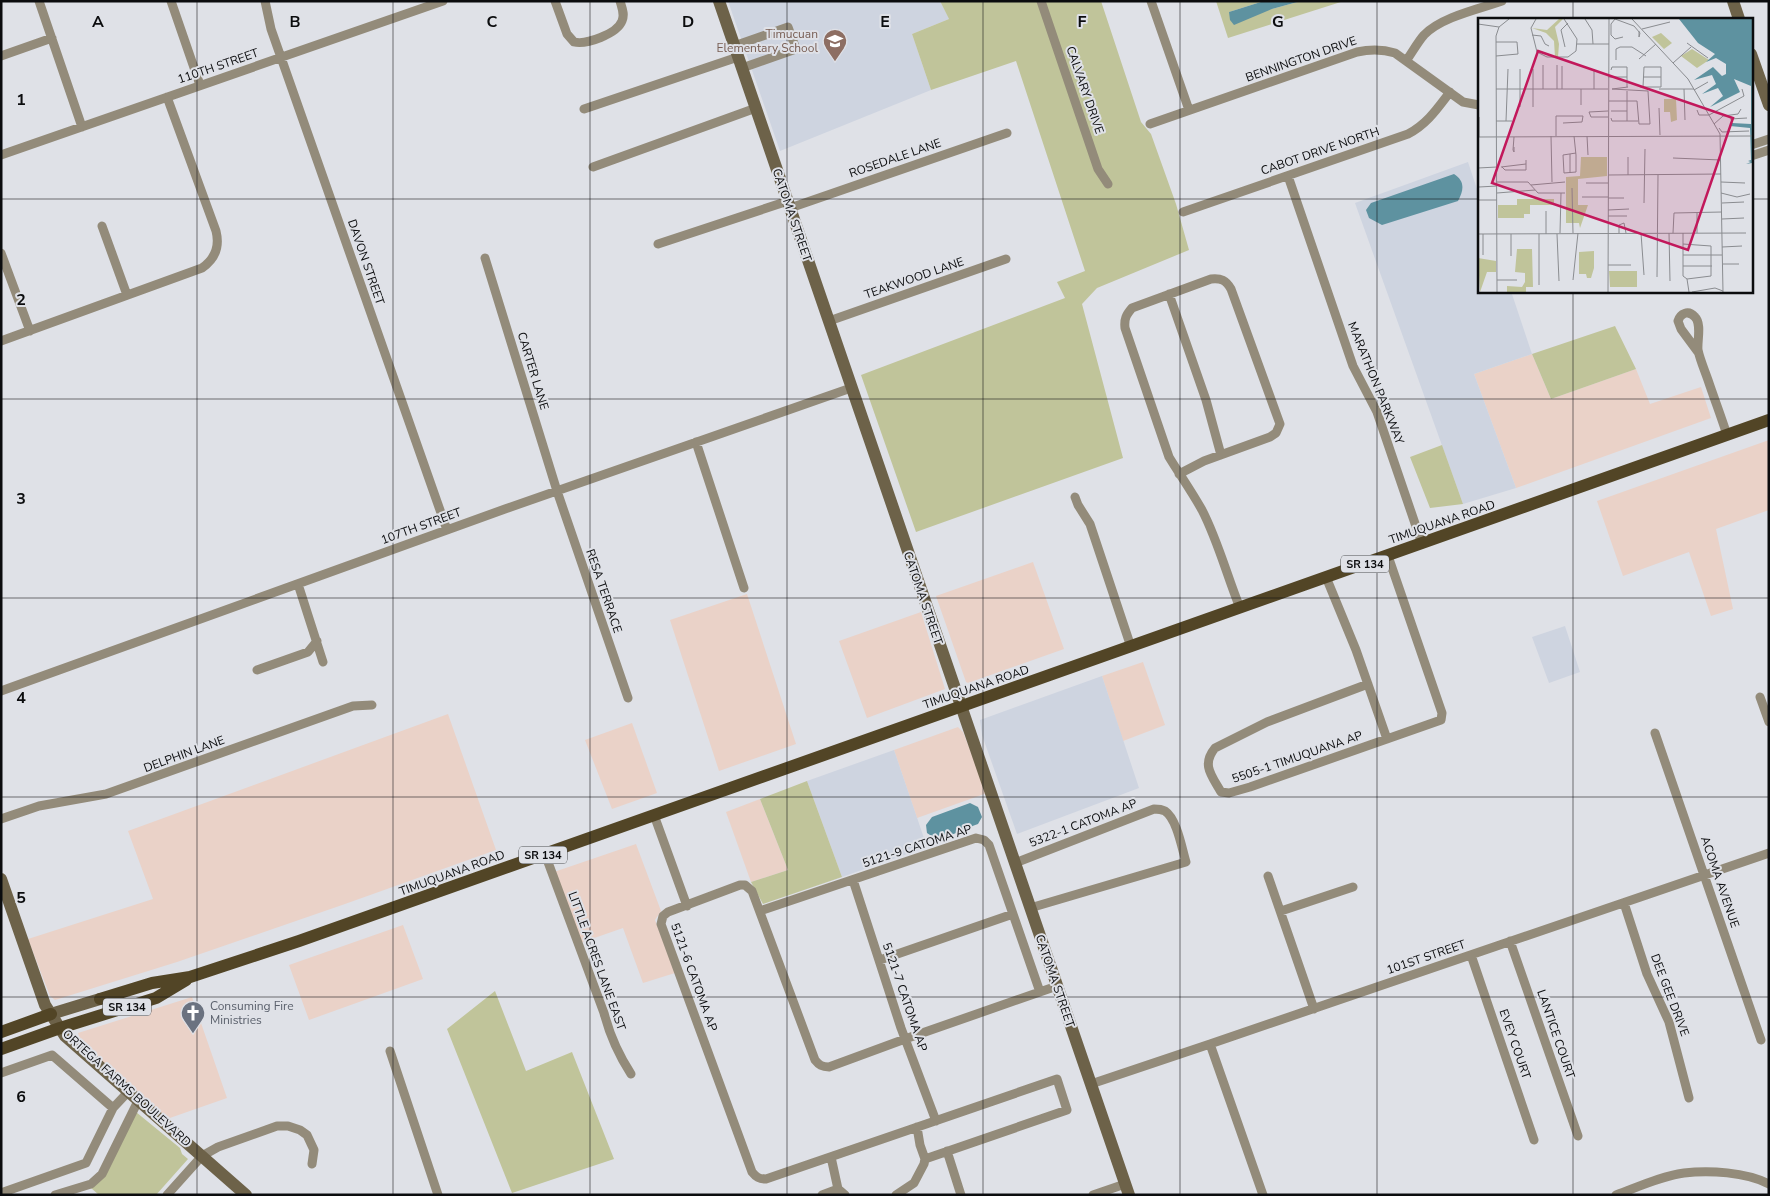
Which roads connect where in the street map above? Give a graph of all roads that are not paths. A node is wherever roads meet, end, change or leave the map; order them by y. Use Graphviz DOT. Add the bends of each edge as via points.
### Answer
graph roads {
  1 [pos="39,1"];
  2 [pos="171,1"];
  3 [pos="265,1"];
  4 [pos="443,1"];
  5 [pos="555,1"];
  6 [pos="620,1"];
  7 [pos="719,1"];
  8 [pos="1041,1"];
  9 [pos="1151,1"];
  10 [pos="1502,1"];
  11 [pos="1733,1"];
  12 [pos="420,5"];
  13 [pos="1739,18"];
  14 [pos="52,38"];
  15 [pos="1,56"];
  16 [pos="280,57"];
  17 [pos="738,57"];
  18 [pos="1752,57"];
  19 [pos="1406,61"];
  20 [pos="200,85"];
  21 [pos="1450,92"];
  22 [pos="167,97"];
  23 [pos="1769,105"];
  24 [pos="1478,106"];
  25 [pos="756,108"];
  26 [pos="584,109"];
  27 [pos="1189,110"];
  28 [pos="1150,124"];
  29 [pos="82,127"];
  30 [pos="1007,133"];
  31 [pos="1769,139"];
  32 [pos="1752,145"];
  33 [pos="1769,150"];
  34 [pos="1,155"];
  35 [pos="1752,156"];
  36 [pos="593,167"];
  37 [pos="1288,176"];
  38 [pos="1108,184"];
  39 [pos="789,205"];
  40 [pos="1183,212"];
  41 [pos="102,226"];
  42 [pos="658,244"];
  43 [pos="1,253"];
  44 [pos="485,258"];
  45 [pos="1006,259"];
  46 [pos="1169,294"];
  47 [pos="127,295"];
  48 [pos="829,321"];
  49 [pos="30,331"];
  50 [pos="1,341"];
  51 [pos="1698,352"];
  52 [pos="851,388"];
  53 [pos="1769,420"];
  54 [pos="1727,435"];
  55 [pos="696,442"];
  56 [pos="1221,455"];
  57 [pos="1179,474"];
  58 [pos="557,491"];
  59 [pos="1075,497"];
  60 [pos="447,530"];
  61 [pos="1422,544"];
  62 [pos="1388,556"];
  63 [pos="1326,577"];
  64 [pos="298,584"];
  65 [pos="744,588"];
  66 [pos="1240,608"];
  67 [pos="317,641"];
  68 [pos="1131,647"];
  69 [pos="323,662"];
  70 [pos="257,670"];
  71 [pos="1368,684"];
  72 [pos="1,691"];
  73 [pos="1760,697"];
  74 [pos="628,698"];
  75 [pos="372,706"];
  76 [pos="961,707"];
  77 [pos="1769,722"];
  78 [pos="1655,733"];
  79 [pos="1387,739"];
  80 [pos="654,815"];
  81 [pos="1,819"];
  82 [pos="1769,853"];
  83 [pos="545,854"];
  84 [pos="1015,863"];
  85 [pos="1704,875"];
  86 [pos="1268,876"];
  87 [pos="1,880"];
  88 [pos="853,880"];
  89 [pos="1352,887"];
  90 [pos="1624,903"];
  91 [pos="687,906"];
  92 [pos="1030,908"];
  93 [pos="760,911"];
  94 [pos="1281,911"];
  95 [pos="1013,914"];
  96 [pos="1510,941"];
  97 [pos="1472,955"];
  98 [pos="880,960"];
  99 [pos="190,977"];
  100 [pos="1057,986"];
  101 [pos="1040,992"];
  102 [pos="100,999"];
  103 [pos="1314,1009"];
  104 [pos="51,1014"];
  105 [pos="60,1028"];
  106 [pos="1,1032"];
  107 [pos="906,1039"];
  108 [pos="1761,1040"];
  109 [pos="1210,1044"];
  110 [pos="1,1049"];
  111 [pos="390,1051"];
  112 [pos="1,1073"];
  113 [pos="631,1074"];
  114 [pos="1091,1084"];
  115 [pos="128,1092"];
  116 [pos="1689,1098"];
  117 [pos="138,1101"];
  118 [pos="114,1108"];
  119 [pos="936,1120"];
  120 [pos="917,1127"];
  121 [pos="1578,1136"];
  122 [pos="1534,1140"];
  123 [pos="947,1151"];
  124 [pos="202,1156"];
  125 [pos="831,1157"];
  126 [pos="924,1159"];
  127 [pos="312,1164"];
  128 [pos="1769,1184"];
  129 [pos="1127,1189"];
  130 [pos="842,1192"];
  131 [pos="1109,1192"];
  132 [pos="1,1193"];
  133 [pos="55,1195"];
  134 [pos="167,1195"];
  135 [pos="246,1195"];
  136 [pos="438,1195"];
  137 [pos="822,1195"];
  138 [pos="896,1195"];
  139 [pos="961,1195"];
  140 [pos="1093,1195"];
  141 [pos="1263,1195"];
  142 [pos="1616,1195"];
  1 -- 14 [label="street"];
  2 -- 20 [label="street"];
  3 -- 16 [label="street, DAVON STREET"];
  4 -- 12 [label="street, 110TH STREET"];
  5 -- 6 [label="street" via="569,38 580,44 618,27 623,13"];
  7 -- 17 [label="street, CATOMA STREET"];
  8 -- 38 [label="street, CALVARY DRIVE" via="1098,169"];
  9 -- 27 [label="street"];
  10 -- 19 [label="street" via="1434,27"];
  11 -- 13 [label="street"];
  12 -- 16 [label="street, 110TH STREET"];
  14 -- 15 [label="street"];
  14 -- 29 [label="street"];
  16 -- 20 [label="street, 110TH STREET"];
  16 -- 60 [label="street, DAVON STREET"];
  17 -- 17 [label="street" via="796,49 788,27"];
  17 -- 25 [label="street, CATOMA STREET"];
  17 -- 26 [label="street"];
  18 -- 23 [label="street"];
  19 -- 21 [label="street, BENNINGTON DRIVE"];
  19 -- 27 [label="street, BENNINGTON DRIVE" via="1384,50 1357,52"];
  20 -- 22 [label="street, 110TH STREET"];
  21 -- 24 [label="street, BENNINGTON DRIVE" via="1463,102"];
  21 -- 37 [label="street, CABOT DRIVE NORTH" via="1430,120 1408,134"];
  22 -- 29 [label="street, 110TH STREET"];
  22 -- 47 [label="street" via="216,231 218,246 210,262 202,268"];
  25 -- 36 [label="street"];
  25 -- 39 [label="street, CATOMA STREET"];
  27 -- 28 [label="street, BENNINGTON DRIVE"];
  29 -- 34 [label="street, 110TH STREET"];
  30 -- 39 [label="street, ROSEDALE LANE"];
  31 -- 32 [label="street"];
  33 -- 35 [label="street"];
  37 -- 40 [label="street, CABOT DRIVE NORTH"];
  37 -- 61 [label="street, MARATHON PARKWAY" via="1353,366 1377,412"];
  39 -- 42 [label="street, ROSEDALE LANE"];
  39 -- 48 [label="street, CATOMA STREET"];
  41 -- 47 [label="street"];
  43 -- 49 [label="street"];
  44 -- 58 [label="street, CARTER LANE"];
  45 -- 48 [label="street, TEAKWOOD LANE"];
  46 -- 56 [label="street" via="1206,400"];
  46 -- 56 [label="street" via="1211,279 1218,278 1228,284 1280,424 1276,433"];
  46 -- 57 [label="street" via="1132,308 1126,315 1125,328 1169,457"];
  47 -- 49 [label="street"];
  48 -- 52 [label="street, CATOMA STREET"];
  49 -- 50 [label="street"];
  51 -- 54 [label="street"];
  52 -- 55 [label="street, 107TH STREET"];
  52 -- 76 [label="street, CATOMA STREET"];
  53 -- 54 [label="main road, TIMUQUANA ROAD / SR 134"];
  54 -- 61 [label="main road, TIMUQUANA ROAD / SR 134"];
  55 -- 58 [label="street, 107TH STREET"];
  55 -- 65 [label="street"];
  56 -- 57 [label="street"];
  57 -- 66 [label="street" via="1202,511"];
  58 -- 60 [label="street, 107TH STREET"];
  58 -- 74 [label="street, RESA TERRACE"];
  59 -- 68 [label="street" via="1090,524"];
  60 -- 64 [label="street, 107TH STREET"];
  61 -- 62 [label="main road, TIMUQUANA ROAD / SR 134"];
  62 -- 63 [label="main road, TIMUQUANA ROAD / SR 134"];
  62 -- 79 [label="street, 5505-1 TIMUQUANA AP" via="1442,717"];
  63 -- 66 [label="main road, TIMUQUANA ROAD / SR 134"];
  63 -- 71 [label="street"];
  64 -- 67 [label="street"];
  64 -- 72 [label="street, 107TH STREET"];
  66 -- 68 [label="main road, TIMUQUANA ROAD / SR 134"];
  67 -- 69 [label="street"];
  67 -- 70 [label="street" via="308,652"];
  68 -- 76 [label="main road, TIMUQUANA ROAD / SR 134"];
  71 -- 79 [label="street"];
  71 -- 79 [label="street, 5505-1 TIMUQUANA AP" via="1267,722 1215,748 1208,759 1210,772 1221,792 1229,794"];
  73 -- 77 [label="street"];
  75 -- 81 [label="street, DELPHIN LANE" via="353,706 106,794 39,806"];
  76 -- 80 [label="main road, TIMUQUANA ROAD / SR 134"];
  76 -- 84 [label="street, CATOMA STREET"];
  78 -- 85 [label="street, ACOMA AVENUE"];
  80 -- 83 [label="main road, TIMUQUANA ROAD / SR 134"];
  80 -- 91 [label="street"];
  82 -- 85 [label="street, 101ST STREET"];
  83 -- 99 [label="main road, TIMUQUANA ROAD / SR 134" via="299,942"];
  83 -- 113 [label="street, LITTLE ACRES LANE EAST" via="610,1035"];
  84 -- 92 [label="street, CATOMA STREET"];
  84 -- 92 [label="street, 5322-1 CATOMA AP" via="1154,809 1162,810 1171,818 1182,846 1186,862"];
  85 -- 90 [label="street, 101ST STREET"];
  85 -- 108 [label="street, ACOMA AVENUE"];
  86 -- 94 [label="street"];
  87 -- 104 [label="street, ORTEGA FARMS BOULEVARD"];
  88 -- 93 [label="street, 5121-9 CATOMA AP"];
  88 -- 95 [label="street, 5121-9 CATOMA AP" via="976,838 989,845"];
  88 -- 98 [label="street, 5121-7 CATOMA AP"];
  89 -- 94 [label="street"];
  90 -- 96 [label="street, 101ST STREET"];
  90 -- 116 [label="street, DEE GEE DRIVE" via="1647,974 1669,1022"];
  91 -- 93 [label="street, 5121-6 CATOMA AP" via="745,885 752,891"];
  91 -- 125 [label="street, 5121-6 CATOMA AP" via="668,912 661,924 752,1172 766,1179"];
  92 -- 100 [label="street, CATOMA STREET"];
  93 -- 107 [label="street, 5121-6 CATOMA AP" via="819,1065 829,1067"];
  94 -- 103 [label="street"];
  95 -- 98 [label="street"];
  95 -- 101 [label="street, 5121-9 CATOMA AP"];
  96 -- 97 [label="street, 101ST STREET"];
  96 -- 121 [label="street, LANTICE COURT"];
  97 -- 103 [label="street, 101ST STREET"];
  97 -- 122 [label="street, EVEY COURT"];
  98 -- 107 [label="street, 5121-7 CATOMA AP"];
  99 -- 102 [label="main road, TIMUQUANA ROAD / SR 134" via="152,983"];
  99 -- 105 [label="main road, TIMUQUANA ROAD / SR 134" via="156,998"];
  100 -- 101 [label="street, 5121-6 CATOMA AP"];
  100 -- 114 [label="street, CATOMA STREET"];
  101 -- 107 [label="street, 5121-6 CATOMA AP"];
  102 -- 104 [label="street, TIMUQUANA ROAD / SR 134"];
  103 -- 109 [label="street, 101ST STREET"];
  104 -- 105 [label="street, ORTEGA FARMS BOULEVARD"];
  104 -- 106 [label="main road, TIMUQUANA ROAD / SR 134"];
  105 -- 110 [label="main road, TIMUQUANA ROAD / SR 134"];
  105 -- 115 [label="street, ORTEGA FARMS BOULEVARD"];
  107 -- 119 [label="street, 5121-7 CATOMA AP"];
  109 -- 114 [label="street, 101ST STREET"];
  109 -- 141 [label="street"];
  111 -- 136 [label="street"];
  112 -- 118 [label="street" via="52,1055"];
  114 -- 129 [label="street, CATOMA STREET"];
  115 -- 117 [label="street, ORTEGA FARMS BOULEVARD"];
  115 -- 118 [label="street"];
  117 -- 124 [label="street, ORTEGA FARMS BOULEVARD"];
  117 -- 133 [label="street" via="102,1174 91,1184"];
  118 -- 132 [label="street" via="86,1162"];
  119 -- 120 [label="street, 5121-6 CATOMA AP"];
  119 -- 123 [label="street, 5121-6 CATOMA AP" via="1057,1079 1067,1110"];
  120 -- 125 [label="street, 5121-6 CATOMA AP"];
  120 -- 126 [label="street"];
  123 -- 126 [label="street"];
  123 -- 139 [label="street"];
  124 -- 127 [label="street" via="269,1129 288,1126 307,1135 314,1150"];
  124 -- 134 [label="street"];
  124 -- 135 [label="street, ORTEGA FARMS BOULEVARD"];
  125 -- 130 [label="street"];
  126 -- 138 [label="street" via="914,1183"];
  128 -- 142 [label="street" via="1738,1174 1683,1173"];
  129 -- 131 [label="street"];
  130 -- 137 [label="street"];
  131 -- 140 [label="street"];
}
